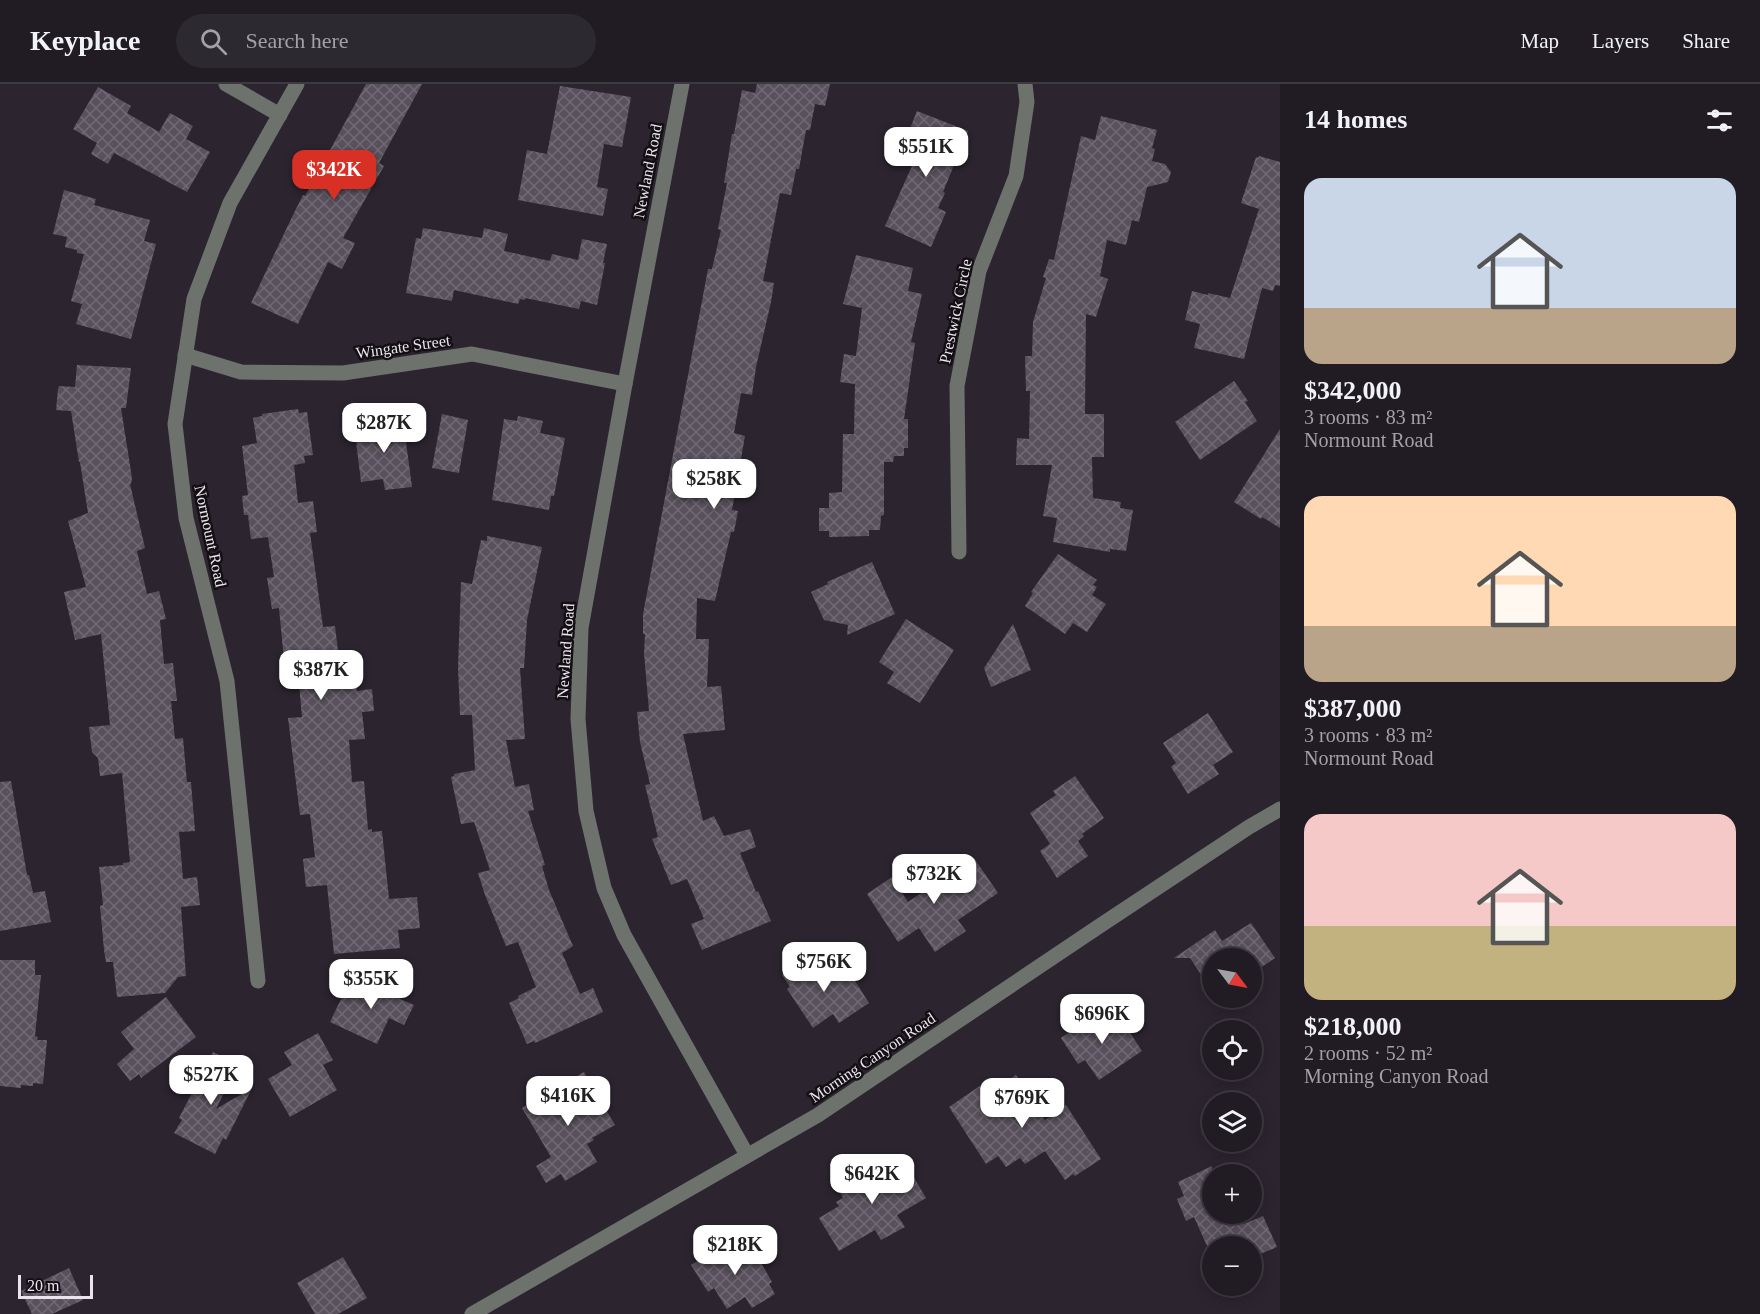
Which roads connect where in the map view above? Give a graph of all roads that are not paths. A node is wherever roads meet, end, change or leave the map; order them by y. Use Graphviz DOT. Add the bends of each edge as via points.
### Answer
graph roads {
  1 [pos="226,84"];
  2 [pos="297,84"];
  3 [pos="682,84"];
  4 [pos="1025,84"];
  5 [pos="280,115"];
  6 [pos="185,355"];
  7 [pos="625,384"];
  8 [pos="959,552"];
  9 [pos="1280,809"];
  10 [pos="258,981"];
  11 [pos="747,1155"];
  12 [pos="472,1314"];
  1 -- 5 [label="street"];
  2 -- 5 [label="street, Normount Road"];
  3 -- 7 [label="street, Newland Road"];
  4 -- 8 [label="street, Prestwick Circle" via="1027,102 1016,176 979,271 957,386"];
  5 -- 6 [label="street, Normount Road" via="230,203 195,299"];
  6 -- 7 [label="street, Wingate Street" via="241,372 343,373 472,354"];
  6 -- 10 [label="street, Normount Road" via="175,424 186,518 227,681"];
  7 -- 11 [label="street, Newland Road" via="581,628 578,719 586,812 604,888 624,935"];
  9 -- 11 [label="street, Morning Canyon Road" via="818,1115"];
  11 -- 12 [label="street, Morning Canyon Road"];
}
